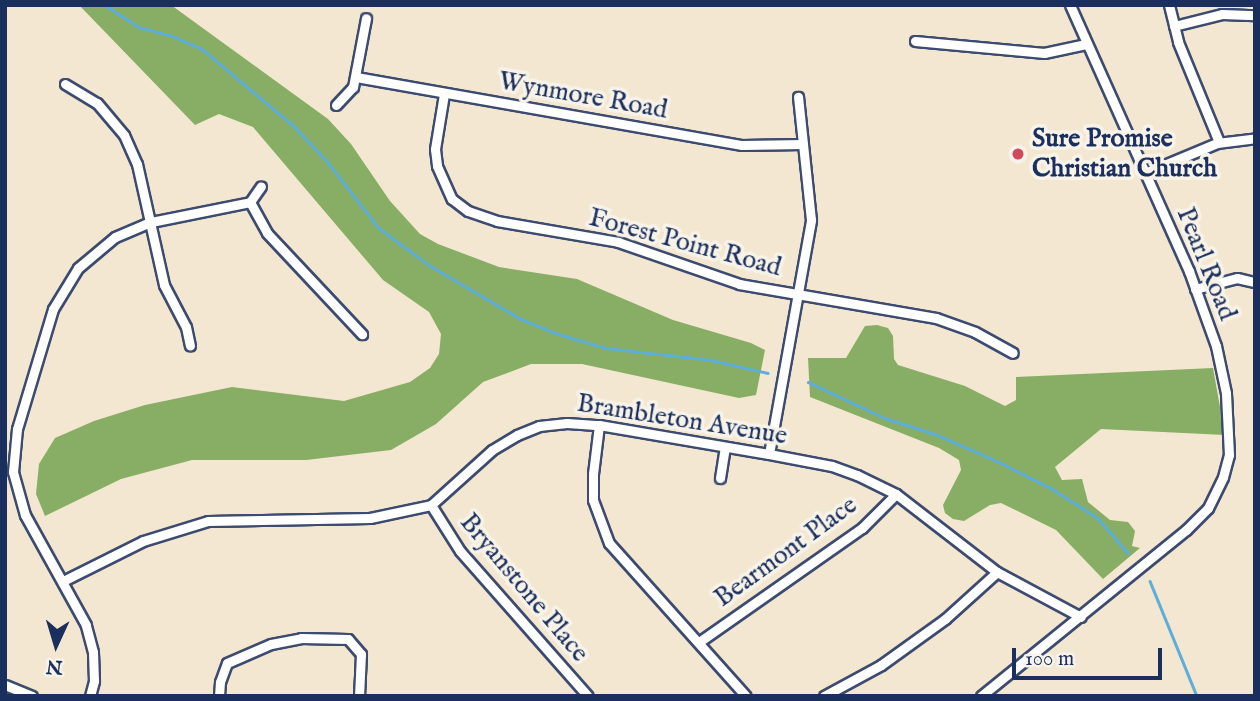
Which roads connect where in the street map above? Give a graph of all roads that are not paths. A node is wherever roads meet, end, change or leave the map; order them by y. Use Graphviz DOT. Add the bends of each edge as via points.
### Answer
graph roads {
  1 [pos="1070,5"];
  2 [pos="1169,5"];
  3 [pos="1255,15"];
  4 [pos="366,18"];
  5 [pos="1174,26"];
  6 [pos="915,41"];
  7 [pos="1086,44"];
  8 [pos="356,77"];
  9 [pos="65,84"];
  10 [pos="444,94"];
  11 [pos="798,97"];
  12 [pos="336,105"];
  13 [pos="1255,138"];
  14 [pos="1219,142"];
  15 [pos="803,144"];
  16 [pos="1144,173"];
  17 [pos="261,186"];
  18 [pos="250,202"];
  19 [pos="151,222"];
  20 [pos="1255,282"];
  21 [pos="1195,289"];
  22 [pos="799,295"];
  23 [pos="362,334"];
  24 [pos="190,346"];
  25 [pos="1013,353"];
  26 [pos="599,425"];
  27 [pos="725,447"];
  28 [pos="769,453"];
  29 [pos="720,478"];
  30 [pos="896,494"];
  31 [pos="431,505"];
  32 [pos="997,572"];
  33 [pos="63,581"];
  34 [pos="1081,617"];
  35 [pos="699,642"];
  36 [pos="5,685"];
  37 [pos="32,696"];
  38 [pos="90,696"];
  39 [pos="219,696"];
  40 [pos="359,696"];
  41 [pos="588,696"];
  42 [pos="746,696"];
  43 [pos="824,696"];
  44 [pos="981,696"];
  1 -- 7 [label="street, Pearl Road"];
  2 -- 5 [label="street"];
  3 -- 5 [label="street" via="1222,15"];
  4 -- 8 [label="street"];
  5 -- 14 [label="street"];
  6 -- 7 [label="street" via="1044,53"];
  7 -- 16 [label="street, Pearl Road"];
  8 -- 10 [label="street, Wynmore Road"];
  8 -- 12 [label="street"];
  9 -- 19 [label="street" via="97,103 124,135 138,164"];
  10 -- 15 [label="street, Wynmore Road" via="742,145"];
  10 -- 22 [label="street, Forest Point Road" via="435,149 437,166 452,199 468,211 497,221 618,242 739,284"];
  11 -- 15 [label="street"];
  13 -- 14 [label="street"];
  14 -- 16 [label="street"];
  15 -- 22 [label="street" via="811,220"];
  16 -- 21 [label="street, Pearl Road"];
  17 -- 18 [label="street"];
  18 -- 19 [label="street"];
  18 -- 23 [label="street" via="267,233"];
  19 -- 24 [label="street" via="164,285 186,327"];
  19 -- 33 [label="street" via="115,237 93,253 62,289 17,429 13,472 18,494"];
  20 -- 21 [label="street" via="1237,278"];
  21 -- 34 [label="street, Pearl Road" via="1216,346 1226,393 1229,455 1223,477 1208,508"];
  22 -- 25 [label="street, Forest Point Road" via="936,318"];
  22 -- 28 [label="street"];
  26 -- 27 [label="street, Brambleton Avenue"];
  26 -- 31 [label="street, Brambleton Avenue" via="568,422 517,435 492,450"];
  26 -- 35 [label="street" via="593,500 609,543"];
  27 -- 28 [label="street, Brambleton Avenue"];
  27 -- 29 [label="street"];
  28 -- 30 [label="street, Brambleton Avenue" via="832,466"];
  30 -- 32 [label="street, Brambleton Avenue"];
  30 -- 35 [label="street, Bearmont Place" via="862,528"];
  31 -- 33 [label="street" via="370,518 208,522 143,541"];
  31 -- 41 [label="street, Bryanstone Place" via="460,551"];
  32 -- 34 [label="street, Brambleton Avenue"];
  32 -- 43 [label="street" via="946,619 881,665"];
  33 -- 38 [label="street" via="86,625 93,652"];
  34 -- 44 [label="street, Pearl Road"];
  35 -- 42 [label="street"];
  36 -- 37 [label="street"];
  39 -- 40 [label="street" via="227,663 271,644 301,638 348,639 361,654"];
}
